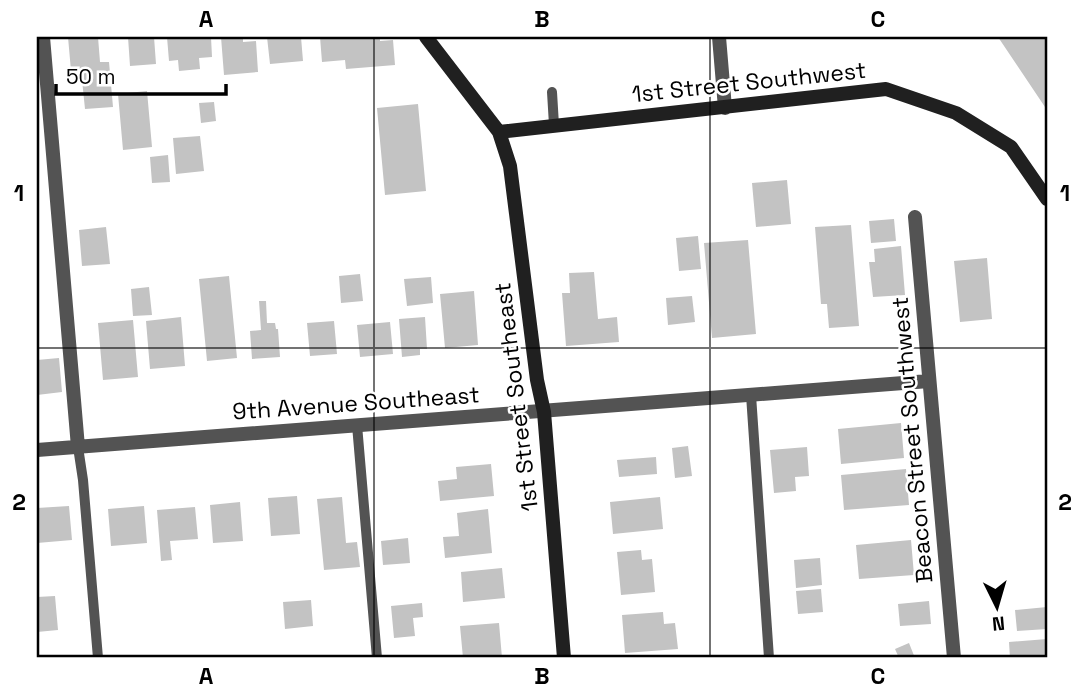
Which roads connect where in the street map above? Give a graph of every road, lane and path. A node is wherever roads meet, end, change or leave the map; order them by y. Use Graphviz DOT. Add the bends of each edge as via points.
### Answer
graph roads {
  1 [pos="43,37"];
  2 [pos="426,37"];
  3 [pos="719,37"];
  4 [pos="552,92"];
  5 [pos="725,108"];
  6 [pos="554,125"];
  7 [pos="499,132"];
  8 [pos="1047,199"];
  9 [pos="915,217"];
  10 [pos="929,381"];
  11 [pos="751,395"];
  12 [pos="544,412"];
  13 [pos="357,425"];
  14 [pos="78,447"];
  15 [pos="37,450"];
  16 [pos="97,658"];
  17 [pos="377,658"];
  18 [pos="564,658"];
  19 [pos="769,658"];
  20 [pos="954,658"];
  1 -- 14 [label="street"];
  2 -- 7 [label="street, 1st Street Southeast"];
  3 -- 5 [label="street"];
  4 -- 6 [label="lane"];
  5 -- 6 [label="street, 1st Street Southwest"];
  5 -- 8 [label="street, 1st Street Southwest" via="886,89 956,113 1011,147"];
  6 -- 7 [label="street, 1st Street Southwest"];
  7 -- 12 [label="street, 1st Street Southeast" via="510,166"];
  9 -- 10 [label="street, Beacon Street Southwest"];
  10 -- 11 [label="street, 9th Avenue Southeast"];
  10 -- 20 [label="street, Beacon Street Southwest"];
  11 -- 12 [label="street, 9th Avenue Southeast"];
  11 -- 19 [label="lane"];
  12 -- 13 [label="street, 9th Avenue Southeast"];
  12 -- 18 [label="street, 1st Street Southeast"];
  13 -- 14 [label="street, 9th Avenue Southeast"];
  13 -- 17 [label="lane"];
  14 -- 15 [label="street, 9th Avenue Southeast"];
  14 -- 16 [label="lane"];
}
